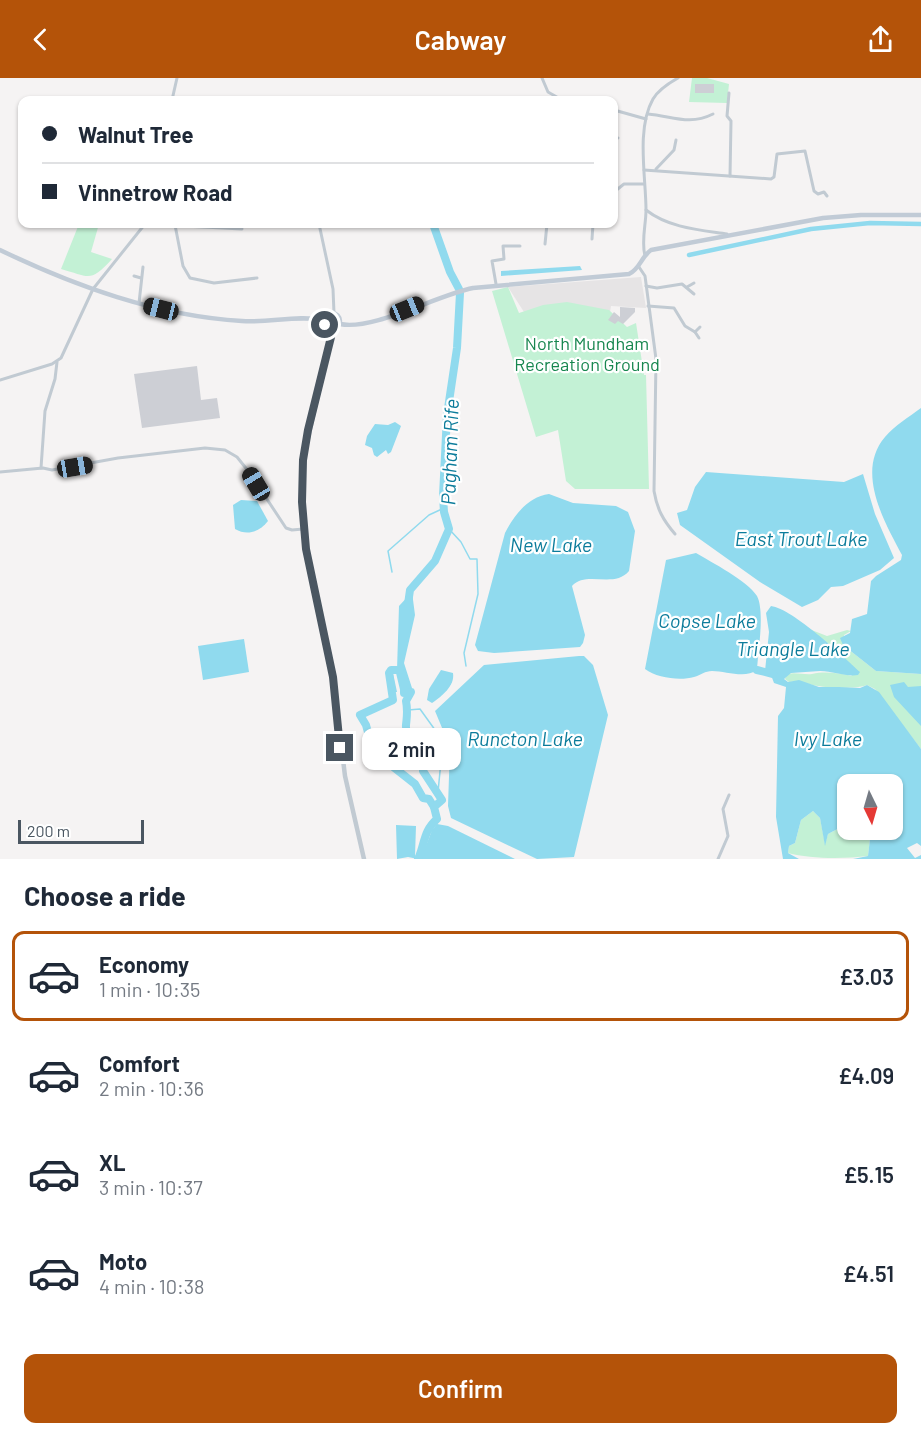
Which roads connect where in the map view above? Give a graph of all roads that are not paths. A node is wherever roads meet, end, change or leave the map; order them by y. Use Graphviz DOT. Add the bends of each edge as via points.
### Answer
graph roads {
  1 [pos="177,78"];
  2 [pos="542,78"];
  3 [pos="678,78"];
  4 [pos="729,93"];
  5 [pos="173,96"];
  6 [pos="555,96"];
  7 [pos="618,111"];
  8 [pos="648,114"];
  9 [pos="713,114"];
  10 [pos="647,120"];
  11 [pos="676,140"];
  12 [pos="644,170"];
  13 [pos="655,170"];
  14 [pos="730,176"];
  15 [pos="644,184"];
  16 [pos="618,189"];
  17 [pos="827,196"];
  18 [pos="646,210"];
  19 [pos="921,215"];
  20 [pos="142,228"];
  21 [pos="176,228"];
  22 [pos="225,228"];
  23 [pos="320,228"];
  24 [pos="547,228"];
  25 [pos="593,228"];
  26 [pos="242,229"];
  27 [pos="732,235"];
  28 [pos="592,239"];
  29 [pos="545,244"];
  30 [pos="520,246"];
  31 [pos="0,250"];
  32 [pos="645,256"];
  33 [pos="143,267"];
  34 [pos="639,267"];
  35 [pos="134,276"];
  36 [pos="141,278"];
  37 [pos="257,278"];
  38 [pos="496,284"];
  39 [pos="694,284"];
  40 [pos="646,286"];
  41 [pos="687,287"];
  42 [pos="93,289"];
  43 [pos="694,294"];
  44 [pos="139,303"];
  45 [pos="648,306"];
  46 [pos="334,313"];
  47 [pos="324,320"];
  48 [pos="340,324"];
  49 [pos="700,327"];
  50 [pos="333,329"];
  51 [pos="695,332"];
  52 [pos="699,338"];
  53 [pos="57,362"];
  54 [pos="0,380"];
  55 [pos="40,468"];
  56 [pos="0,472"];
  57 [pos="303,529"];
  58 [pos="675,534"];
  59 [pos="729,795"];
  60 [pos="364,859"];
  61 [pos="718,859"];
  1 -- 5 [label="street"];
  2 -- 6 [label="street" via="548,92"];
  3 -- 8 [label="street" via="661,89"];
  4 -- 14 [label="street"];
  7 -- 10 [label="street"];
  8 -- 9 [label="street" via="678,121"];
  8 -- 10 [label="street"];
  10 -- 12 [label="street"];
  11 -- 13 [label="street" via="674,150"];
  12 -- 13 [label="street"];
  12 -- 15 [label="street"];
  13 -- 14 [label="street"];
  14 -- 17 [label="street" via="771,178 777,154 805,151 813,191"];
  15 -- 16 [label="street" via="624,184"];
  15 -- 18 [label="street"];
  18 -- 27 [label="street" via="684,227"];
  18 -- 32 [label="street"];
  19 -- 27 [label="main road" via="840,216"];
  20 -- 42 [label="street"];
  21 -- 37 [label="street" via="183,266 190,278 214,283"];
  22 -- 26 [label="street"];
  23 -- 46 [label="street"];
  24 -- 29 [label="street"];
  25 -- 28 [label="street"];
  27 -- 32 [label="main road" via="651,250"];
  30 -- 38 [label="street" via="503,246 504,259 492,261"];
  31 -- 42 [label="main road"];
  32 -- 34 [label="main road"];
  33 -- 36 [label="street"];
  34 -- 38 [label="main road" via="629,274 614,276"];
  34 -- 40 [label="street"];
  35 -- 36 [label="street"];
  36 -- 44 [label="street"];
  38 -- 48 [label="main road" via="449,293 369,322"];
  39 -- 41 [label="street"];
  40 -- 41 [label="street"];
  40 -- 45 [label="street"];
  41 -- 43 [label="street"];
  42 -- 44 [label="main road"];
  42 -- 53 [label="street"];
  44 -- 47 [label="main road" via="242,321 298,317"];
  45 -- 51 [label="street" via="674,308 685,327"];
  45 -- 58 [label="street" via="656,359 654,491 663,520"];
  46 -- 47 [label="main road"];
  46 -- 48 [label="main road"];
  47 -- 50 [label="main road"];
  48 -- 50 [label="main road"];
  49 -- 51 [label="street"];
  50 -- 57 [label="street" via="303,460"];
  51 -- 52 [label="street"];
  53 -- 54 [label="street"];
  53 -- 55 [label="street" via="45,411"];
  55 -- 56 [label="street"];
  55 -- 57 [label="street" via="52,470 205,448 225,450 249,472 286,528"];
  57 -- 60 [label="street" via="333,677 345,776"];
  59 -- 61 [label="street" via="723,808 728,836"];
}
